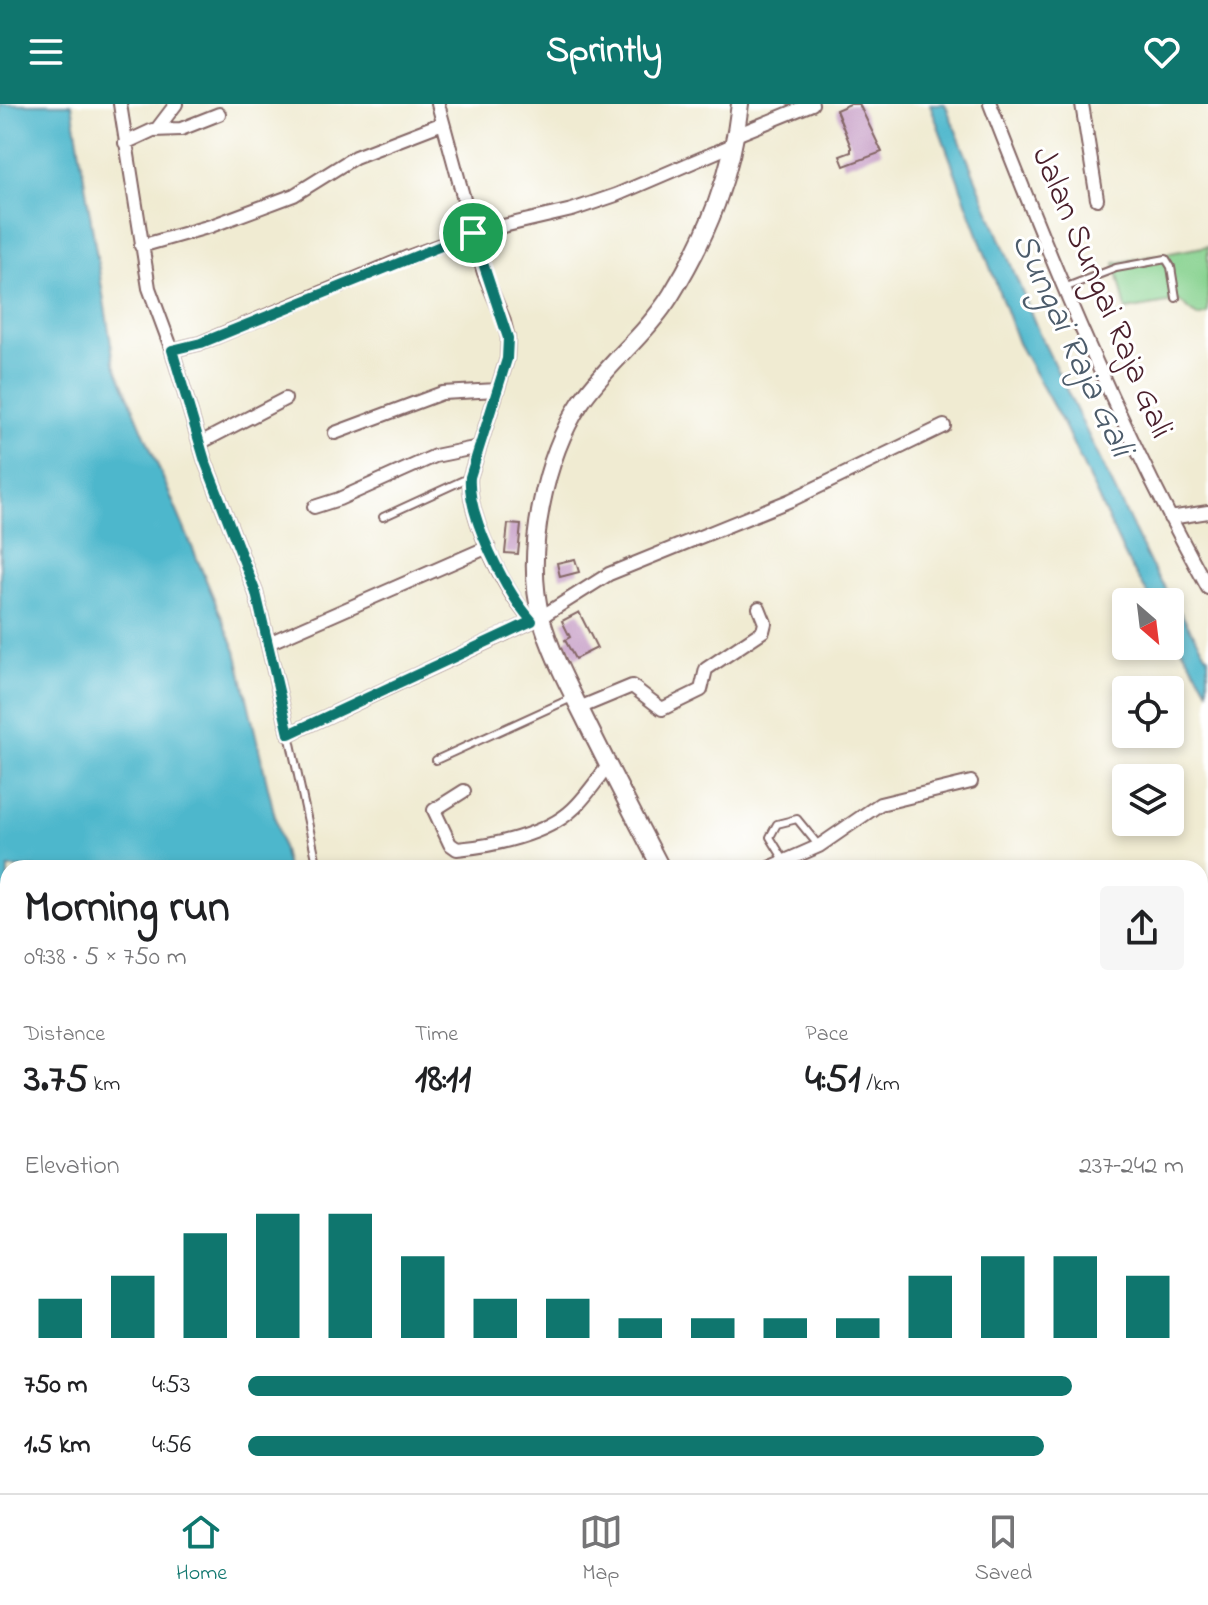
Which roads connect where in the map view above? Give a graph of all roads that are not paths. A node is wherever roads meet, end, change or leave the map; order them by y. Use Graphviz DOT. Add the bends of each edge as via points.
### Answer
graph roads {
  1 [pos="120,104"];
  2 [pos="176,104"];
  3 [pos="438,104"];
  4 [pos="740,104"];
  5 [pos="812,104"];
  6 [pos="990,104"];
  7 [pos="1082,104"];
  8 [pos="219,114"];
  9 [pos="443,123"];
  10 [pos="157,129"];
  11 [pos="736,139"];
  12 [pos="125,143"];
  13 [pos="1097,199"];
  14 [pos="473,233"];
  15 [pos="141,246"];
  16 [pos="1062,289"];
  17 [pos="1176,298"];
  18 [pos="172,350"];
  19 [pos="497,390"];
  20 [pos="285,399"];
  21 [pos="944,426"];
  22 [pos="335,433"];
  23 [pos="200,443"];
  24 [pos="479,447"];
  25 [pos="470,477"];
  26 [pos="314,507"];
  27 [pos="1208,512"];
  28 [pos="383,517"];
  29 [pos="1170,518"];
  30 [pos="488,547"];
  31 [pos="1208,588"];
  32 [pos="759,608"];
  33 [pos="536,619"];
  34 [pos="271,642"];
  35 [pos="576,702"];
  36 [pos="289,734"];
  37 [pos="436,760"];
  38 [pos="608,766"];
  39 [pos="971,782"];
  40 [pos="464,791"];
  41 [pos="819,846"];
  42 [pos="316,860"];
  43 [pos="657,860"];
  44 [pos="782,860"];
  45 [pos="794,860"];
  1 -- 12 [label="street"];
  2 -- 10 [label="street"];
  3 -- 9 [label="street"];
  4 -- 11 [label="street"];
  5 -- 11 [label="street"];
  6 -- 16 [label="street, Jalan Sungai Raja Gali"];
  7 -- 13 [label="street"];
  8 -- 10 [label="street" via="178,129"];
  9 -- 14 [label="street"];
  9 -- 15 [label="street" via="355,157 294,195"];
  10 -- 12 [label="street"];
  11 -- 14 [label="street" via="616,195"];
  11 -- 33 [label="street" via="713,218 677,285 583,400 562,435 541,510"];
  12 -- 15 [label="street"];
  14 -- 18 [label="street"];
  14 -- 19 [label="street" via="508,338"];
  15 -- 18 [label="street" via="149,288"];
  16 -- 17 [label="lane" via="1116,268 1166,259"];
  16 -- 29 [label="street, Jalan Sungai Raja Gali"];
  18 -- 23 [label="street"];
  19 -- 22 [label="street" via="442,393"];
  19 -- 24 [label="street"];
  20 -- 23 [label="street"];
  21 -- 33 [label="street" via="791,500 609,574"];
  23 -- 34 [label="street"];
  24 -- 25 [label="street"];
  24 -- 26 [label="street" via="437,455"];
  25 -- 28 [label="lane"];
  25 -- 30 [label="street" via="469,491"];
  27 -- 29 [label="street"];
  29 -- 31 [label="street, Jalan Sungai Raja Gali"];
  30 -- 33 [label="street"];
  30 -- 34 [label="street"];
  32 -- 35 [label="street" via="763,631 706,669 697,693 662,709 632,686"];
  33 -- 35 [label="street"];
  33 -- 36 [label="street"];
  34 -- 36 [label="street"];
  35 -- 37 [label="lane"];
  35 -- 38 [label="street"];
  36 -- 42 [label="lane"];
  38 -- 40 [label="street" via="573,809 555,822 457,849 434,810"];
  38 -- 43 [label="street"];
  39 -- 41 [label="street" via="880,804"];
  41 -- 44 [label="lane" via="797,819 777,824 770,837"];
  41 -- 45 [label="street"];
}
